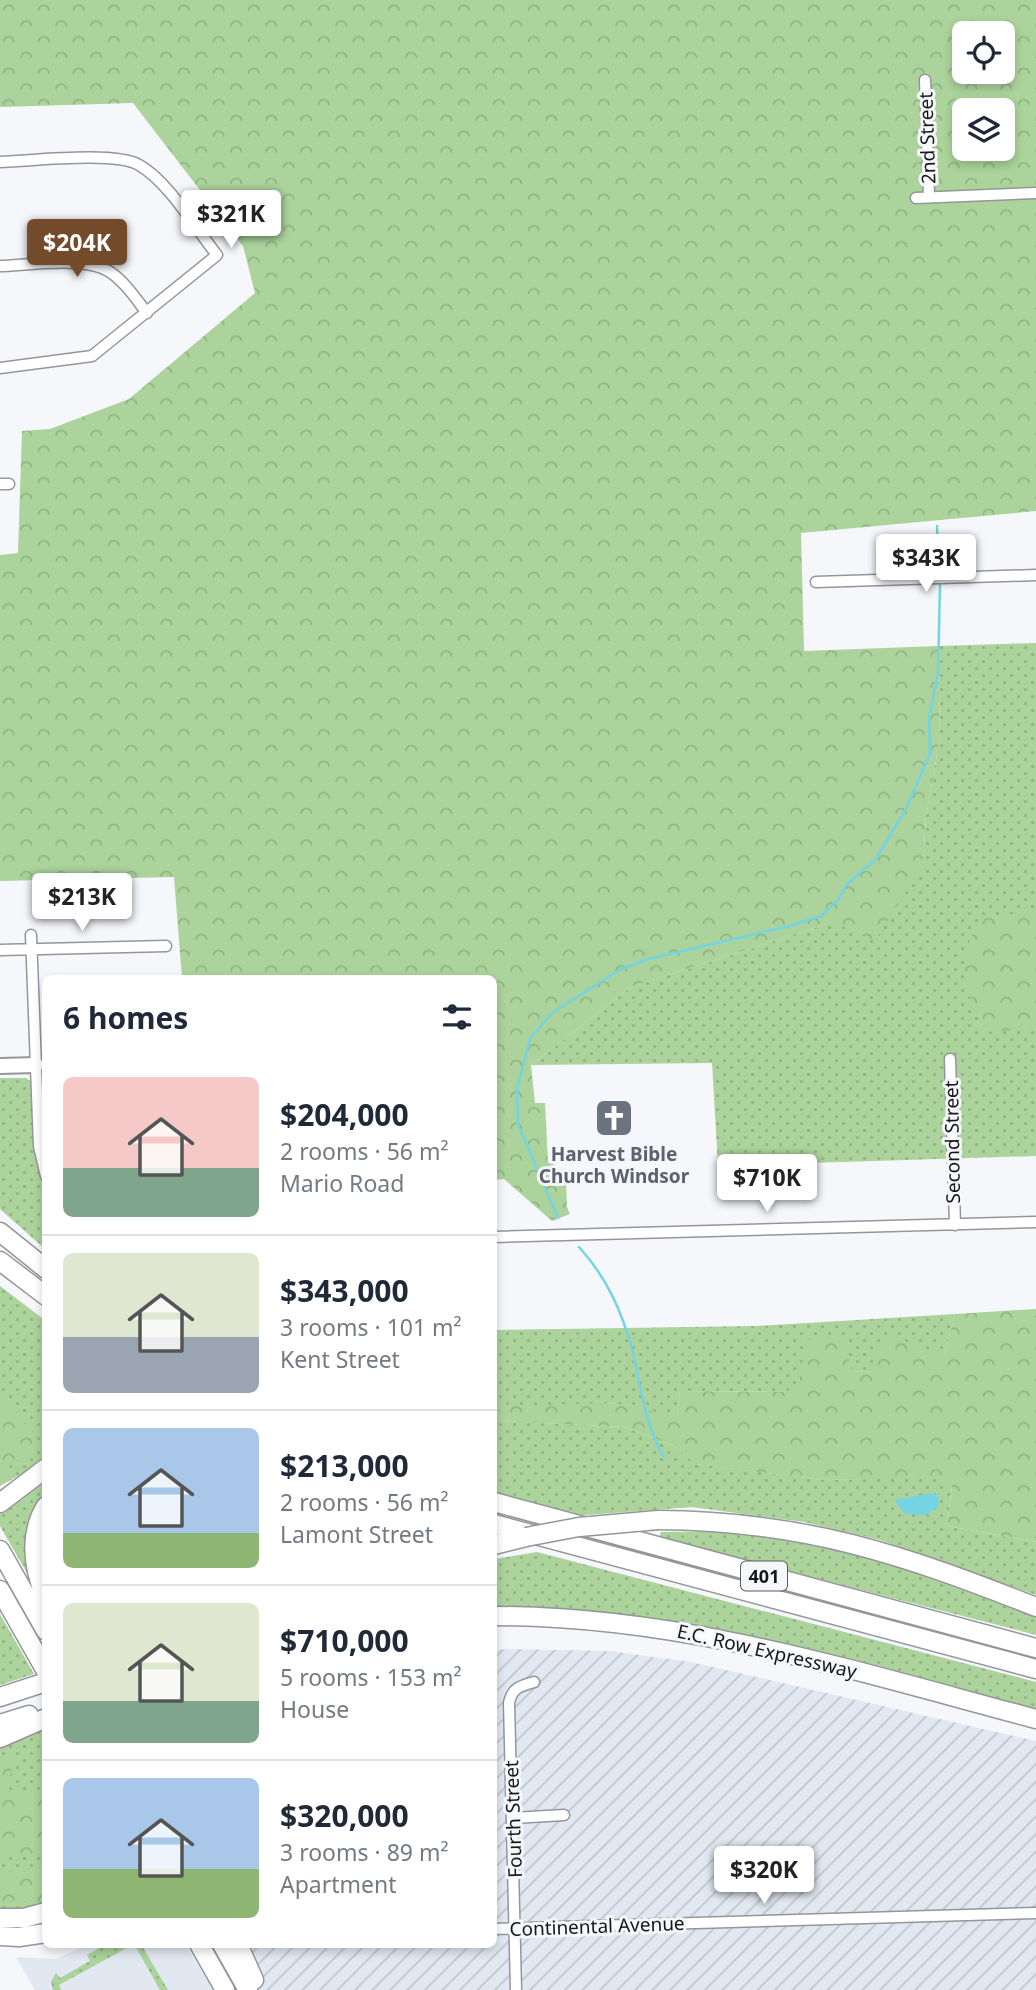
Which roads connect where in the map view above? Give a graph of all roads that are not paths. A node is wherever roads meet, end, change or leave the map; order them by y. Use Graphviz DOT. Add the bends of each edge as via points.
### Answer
graph roads {
  1 [pos="925,80"];
  2 [pos="0,162"];
  3 [pos="1036,193"];
  4 [pos="929,196"];
  5 [pos="916,198"];
  6 [pos="0,265"];
  7 [pos="147,313"];
  8 [pos="0,368"];
  9 [pos="1036,576"];
  10 [pos="816,582"];
  11 [pos="31,935"];
  12 [pos="166,946"];
  13 [pos="32,948"];
  14 [pos="0,950"];
  15 [pos="950,1059"];
  16 [pos="41,1065"];
  17 [pos="0,1066"];
  18 [pos="42,1159"];
  19 [pos="1036,1222"];
  20 [pos="954,1225"];
  21 [pos="0,1232"];
  22 [pos="497,1237"];
  23 [pos="0,1261"];
  24 [pos="42,1266"];
  25 [pos="42,1293"];
  26 [pos="42,1471"];
  27 [pos="29,1479"];
  28 [pos="0,1494"];
  29 [pos="0,1503"];
  30 [pos="497,1503"];
  31 [pos="42,1514"];
  32 [pos="497,1525"];
  33 [pos="497,1541"];
  34 [pos="0,1550"];
  35 [pos="42,1582"];
  36 [pos="0,1590"];
  37 [pos="1036,1607"];
  38 [pos="497,1616"];
  39 [pos="42,1624"];
  40 [pos="650,1626"];
  41 [pos="497,1628"];
  42 [pos="1036,1648"];
  43 [pos="42,1667"];
  44 [pos="1036,1669"];
  45 [pos="42,1676"];
  46 [pos="534,1682"];
  47 [pos="0,1698"];
  48 [pos="42,1715"];
  49 [pos="42,1716"];
  50 [pos="1036,1719"];
  51 [pos="0,1724"];
  52 [pos="0,1738"];
  53 [pos="564,1815"];
  54 [pos="513,1818"];
  55 [pos="42,1913"];
  56 [pos="1036,1913"];
  57 [pos="0,1917"];
  58 [pos="516,1928"];
  59 [pos="497,1929"];
  60 [pos="42,1934"];
  61 [pos="0,1936"];
  62 [pos="191,1948"];
  63 [pos="201,1948"];
  64 [pos="224,1948"];
  65 [pos="240,1948"];
  66 [pos="222,1984"];
  67 [pos="248,1990"];
  68 [pos="258,1990"];
  69 [pos="516,1990"];
  1 -- 4 [label="street, 2nd Street"];
  2 -- 7 [label="street" via="117,159 140,165 154,177 217,255"];
  3 -- 4 [label="street"];
  4 -- 5 [label="street"];
  6 -- 7 [label="street" via="99,267 122,282"];
  7 -- 8 [label="street" via="85,359"];
  9 -- 10 [label="street"];
  11 -- 13 [label="street"];
  12 -- 13 [label="street"];
  13 -- 14 [label="street"];
  13 -- 16 [label="street"];
  15 -- 20 [label="street, Second Street"];
  16 -- 17 [label="street"];
  16 -- 18 [label="street"];
  19 -- 20 [label="street"];
  20 -- 22 [label="street"];
  21 -- 24 [label="highway"];
  23 -- 25 [label="highway"];
  26 -- 27 [label="highway"];
  27 -- 28 [label="highway"];
  27 -- 29 [label="highway"];
  30 -- 42 [label="highway, 401"];
  31 -- 35 [label="highway" via="34,1548"];
  32 -- 44 [label="highway, 401"];
  33 -- 37 [label="highway, bridge" via="658,1520 751,1524 859,1544"];
  34 -- 39 [label="highway"];
  36 -- 43 [label="highway"];
  38 -- 40 [label="highway, E.C. Row Expressway"];
  40 -- 41 [label="highway"];
  40 -- 50 [label="highway, E.C. Row Expressway" via="769,1647"];
  45 -- 47 [label="highway" via="28,1688"];
  46 -- 54 [label="street, Fourth Street" via="519,1686 509,1703"];
  48 -- 51 [label="highway"];
  49 -- 52 [label="highway"];
  53 -- 54 [label="street"];
  54 -- 58 [label="street, Fourth Street"];
  55 -- 57 [label="highway"];
  56 -- 58 [label="street, Continental Avenue"];
  58 -- 59 [label="street, Continental Avenue"];
  58 -- 69 [label="street, Fourth Street"];
  60 -- 61 [label="highway"];
  62 -- 66 [label="highway"];
  63 -- 66 [label="highway"];
  64 -- 67 [label="highway"];
  65 -- 68 [label="highway"];
}
